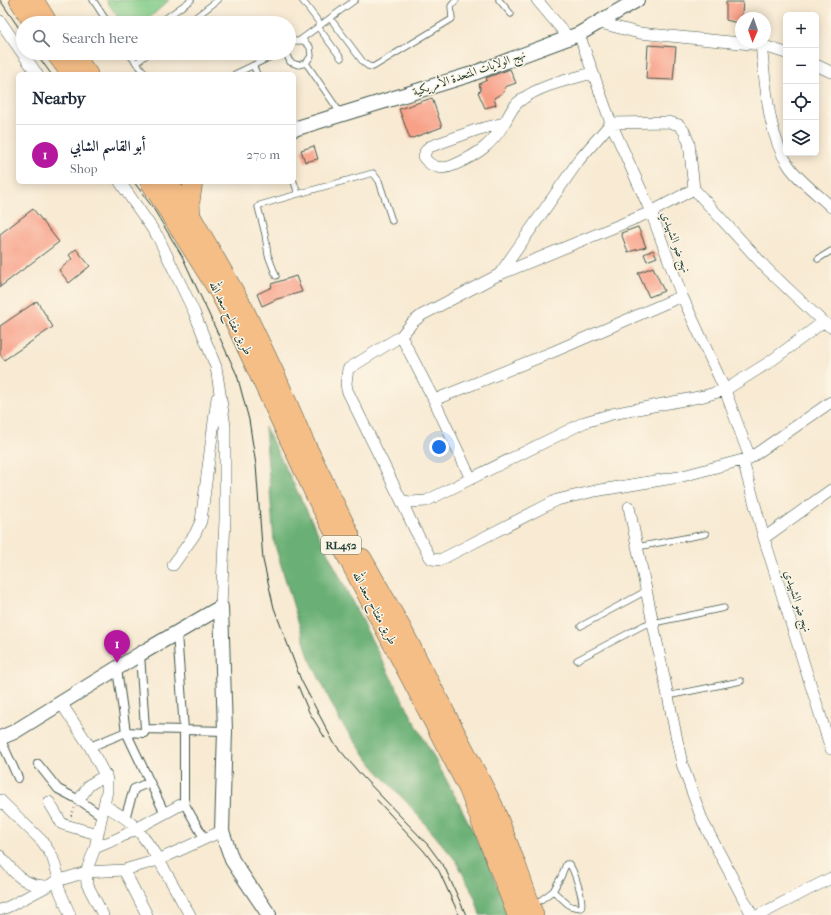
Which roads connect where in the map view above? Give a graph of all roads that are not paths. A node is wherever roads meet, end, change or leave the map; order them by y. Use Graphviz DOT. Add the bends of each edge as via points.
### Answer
graph roads {
  1 [pos="19,0"];
  2 [pos="34,0"];
  3 [pos="93,0"];
  4 [pos="191,0"];
  5 [pos="218,0"];
  6 [pos="302,0"];
  7 [pos="355,0"];
  8 [pos="456,0"];
  9 [pos="499,0"];
  10 [pos="537,0"];
  11 [pos="637,0"];
  12 [pos="511,14"];
  13 [pos="29,16"];
  14 [pos="44,16"];
  15 [pos="103,16"];
  16 [pos="169,16"];
  17 [pos="197,16"];
  18 [pos="330,18"];
  19 [pos="0,21"];
  20 [pos="600,23"];
  21 [pos="319,26"];
  22 [pos="574,36"];
  23 [pos="300,40"];
  24 [pos="296,42"];
  25 [pos="735,42"];
  26 [pos="16,44"];
  27 [pos="761,48"];
  28 [pos="770,48"];
  29 [pos="783,52"];
  30 [pos="341,58"];
  31 [pos="27,60"];
  32 [pos="60,60"];
  33 [pos="77,60"];
  34 [pos="134,60"];
  35 [pos="140,60"];
  36 [pos="265,60"];
  37 [pos="289,60"];
  38 [pos="136,63"];
  39 [pos="306,63"];
  40 [pos="253,66"];
  41 [pos="819,66"];
  42 [pos="36,72"];
  43 [pos="69,72"];
  44 [pos="86,72"];
  45 [pos="144,72"];
  46 [pos="240,72"];
  47 [pos="256,72"];
  48 [pos="831,72"];
  49 [pos="592,73"];
  50 [pos="341,114"];
  51 [pos="504,123"];
  52 [pos="611,123"];
  53 [pos="296,128"];
  54 [pos="121,184"];
  55 [pos="151,184"];
  56 [pos="169,184"];
  57 [pos="193,184"];
  58 [pos="295,184"];
  59 [pos="694,189"];
  60 [pos="298,194"];
  61 [pos="831,207"];
  62 [pos="650,212"];
  63 [pos="191,216"];
  64 [pos="392,221"];
  65 [pos="831,251"];
  66 [pos="818,259"];
  67 [pos="498,275"];
  68 [pos="276,276"];
  69 [pos="682,296"];
  70 [pos="827,325"];
  71 [pos="401,336"];
  72 [pos="219,381"];
  73 [pos="725,390"];
  74 [pos="434,400"];
  75 [pos="831,402"];
  76 [pos="747,460"];
  77 [pos="471,479"];
  78 [pos="831,490"];
  79 [pos="401,500"];
  80 [pos="629,507"];
  81 [pos="706,534"];
  82 [pos="764,538"];
  83 [pos="637,547"];
  84 [pos="173,565"];
  85 [pos="646,591"];
  86 [pos="221,607"];
  87 [pos="724,608"];
  88 [pos="652,623"];
  89 [pos="580,626"];
  90 [pos="177,632"];
  91 [pos="140,654"];
  92 [pos="577,660"];
  93 [pos="117,669"];
  94 [pos="740,681"];
  95 [pos="667,696"];
  96 [pos="60,703"];
  97 [pos="145,729"];
  98 [pos="184,730"];
  99 [pos="225,731"];
  100 [pos="126,732"];
  101 [pos="0,738"];
  102 [pos="90,747"];
  103 [pos="831,749"];
  104 [pos="38,764"];
  105 [pos="106,775"];
  106 [pos="18,778"];
  107 [pos="150,782"];
  108 [pos="0,800"];
  109 [pos="79,800"];
  110 [pos="48,802"];
  111 [pos="184,803"];
  112 [pos="104,805"];
  113 [pos="164,812"];
  114 [pos="102,816"];
  115 [pos="125,818"];
  116 [pos="136,828"];
  117 [pos="222,831"];
  118 [pos="97,834"];
  119 [pos="204,838"];
  120 [pos="95,848"];
  121 [pos="0,856"];
  122 [pos="158,860"];
  123 [pos="124,870"];
  124 [pos="86,872"];
  125 [pos="831,878"];
  126 [pos="57,881"];
  127 [pos="46,886"];
  128 [pos="553,891"];
  129 [pos="8,910"];
  130 [pos="527,912"];
  131 [pos="70,915"];
  132 [pos="103,915"];
  133 [pos="147,915"];
  134 [pos="190,915"];
  135 [pos="269,915"];
  136 [pos="752,915"];
  137 [pos="759,915"];
  1 -- 13 [label="highway"];
  2 -- 14 [label="highway"];
  3 -- 15 [label="lane"];
  4 -- 16 [label="lane"];
  5 -- 17 [label="lane"];
  6 -- 21 [label="lane"];
  7 -- 18 [label="lane"];
  8 -- 18 [label="lane" via="451,6 452,19 373,67 363,62"];
  9 -- 12 [label="lane"];
  10 -- 22 [label="street"];
  11 -- 20 [label="street, نهج الولايات المتحدة الأمريكية"];
  18 -- 21 [label="lane"];
  19 -- 26 [label="street"];
  20 -- 22 [label="street, نهج الولايات المتحدة الأمريكية"];
  20 -- 25 [label="street" via="639,33"];
  21 -- 23 [label="lane"];
  21 -- 30 [label="lane"];
  22 -- 49 [label="street, نهج ضو الشهيدي"];
  22 -- 50 [label="street, نهج الولايات المتحدة الأمريكية" via="468,75"];
  23 -- 24 [label="lane"];
  23 -- 39 [label="lane" via="310,47 311,56"];
  27 -- 61 [label="street" via="777,141 790,168"];
  28 -- 29 [label="street"];
  31 -- 42 [label="street"];
  32 -- 43 [label="highway"];
  33 -- 44 [label="highway"];
  34 -- 38 [label="lane"];
  35 -- 38 [label="lane"];
  36 -- 40 [label="lane"];
  37 -- 39 [label="lane" via="298,66"];
  38 -- 45 [label="lane"];
  39 -- 50 [label="lane"];
  40 -- 46 [label="lane"];
  40 -- 47 [label="lane"];
  41 -- 48 [label="street"];
  49 -- 51 [label="street" via="531,93 511,109"];
  49 -- 52 [label="street, نهج ضو الشهيدي"];
  50 -- 53 [label="street, نهج الولايات المتحدة الأمريكية"];
  51 -- 51 [label="street" via="488,146 471,158 448,167 435,166 424,158 426,149 436,144"];
  52 -- 59 [label="street" via="669,122 678,125 689,143"];
  52 -- 62 [label="street, نهج ضو الشهيدي"];
  52 -- 67 [label="street" via="579,160"];
  54 -- 72 [label="street" via="158,237 177,274 208,346"];
  55 -- 130 [label="highway, طريق مفتاح سعد الله / RL452" via="236,323 317,499 468,788"];
  56 -- 63 [label="highway, طريق مفتاح سعد الله / RL452"];
  57 -- 63 [label="highway"];
  58 -- 60 [label="lane"];
  59 -- 62 [label="street"];
  59 -- 70 [label="street" via="767,269"];
  60 -- 64 [label="lane" via="373,173 380,180"];
  60 -- 68 [label="lane" via="258,207 268,255"];
  62 -- 67 [label="street"];
  62 -- 69 [label="street, نهج ضو الشهيدي"];
  63 -- 130 [label="highway, طريق مفتاح سعد الله / RL452" via="243,307 350,536 403,631 493,805 516,864"];
  65 -- 66 [label="lane"];
  67 -- 71 [label="street" via="422,315"];
  69 -- 73 [label="street, نهج ضو الشهيدي"];
  69 -- 74 [label="street"];
  70 -- 73 [label="street"];
  71 -- 74 [label="street"];
  71 -- 79 [label="street" via="348,369 346,383 347,390"];
  72 -- 84 [label="street" via="201,521 192,539"];
  72 -- 86 [label="street" via="225,449"];
  73 -- 76 [label="street, نهج ضو الشهيدي"];
  73 -- 77 [label="street" via="596,418"];
  74 -- 77 [label="street"];
  75 -- 76 [label="street"];
  76 -- 79 [label="street" via="679,477 557,500 440,560 430,557"];
  76 -- 82 [label="street, نهج ضو الشهيدي"];
  77 -- 79 [label="street" via="426,501"];
  78 -- 82 [label="street"];
  80 -- 83 [label="street"];
  81 -- 83 [label="lane"];
  82 -- 103 [label="street, نهج ضو الشهيدي"];
  83 -- 85 [label="street"];
  85 -- 88 [label="street"];
  85 -- 89 [label="lane"];
  86 -- 90 [label="street"];
  86 -- 99 [label="street"];
  87 -- 88 [label="lane"];
  88 -- 92 [label="lane"];
  88 -- 95 [label="street"];
  90 -- 91 [label="street"];
  90 -- 98 [label="street"];
  91 -- 93 [label="street"];
  91 -- 97 [label="street"];
  93 -- 96 [label="street"];
  93 -- 100 [label="street"];
  94 -- 95 [label="lane"];
  95 -- 136 [label="street" via="682,764 697,808"];
  96 -- 101 [label="street"];
  96 -- 102 [label="street"];
  97 -- 98 [label="street"];
  97 -- 100 [label="street" via="144,733"];
  98 -- 99 [label="street"];
  98 -- 111 [label="street"];
  99 -- 117 [label="street"];
  100 -- 102 [label="street"];
  100 -- 107 [label="street"];
  101 -- 106 [label="street"];
  102 -- 105 [label="street"];
  104 -- 109 [label="street" via="58,789"];
  105 -- 109 [label="street" via="89,785"];
  105 -- 112 [label="street" via="108,783"];
  107 -- 113 [label="street"];
  107 -- 115 [label="street" via="134,789"];
  108 -- 126 [label="street" via="42,841 54,862"];
  109 -- 114 [label="street"];
  110 -- 118 [label="street" via="62,824"];
  111 -- 113 [label="street"];
  111 -- 119 [label="street"];
  112 -- 114 [label="street"];
  112 -- 115 [label="street"];
  113 -- 116 [label="street"];
  114 -- 118 [label="street"];
  115 -- 116 [label="street"];
  116 -- 120 [label="street"];
  116 -- 122 [label="street"];
  117 -- 119 [label="street"];
  117 -- 135 [label="street" via="232,860"];
  118 -- 120 [label="street"];
  119 -- 122 [label="street"];
  120 -- 124 [label="street"];
  121 -- 127 [label="street" via="21,880 29,884"];
  122 -- 123 [label="street"];
  122 -- 134 [label="street"];
  123 -- 124 [label="street"];
  123 -- 133 [label="street"];
  124 -- 126 [label="street"];
  124 -- 132 [label="street" via="87,884"];
  125 -- 137 [label="street"];
  126 -- 127 [label="street"];
  126 -- 131 [label="street"];
  127 -- 129 [label="street"];
  128 -- 128 [label="lane" via="570,906 582,907 583,902 573,869 569,864 566,864"];
  128 -- 130 [label="lane"];
}
